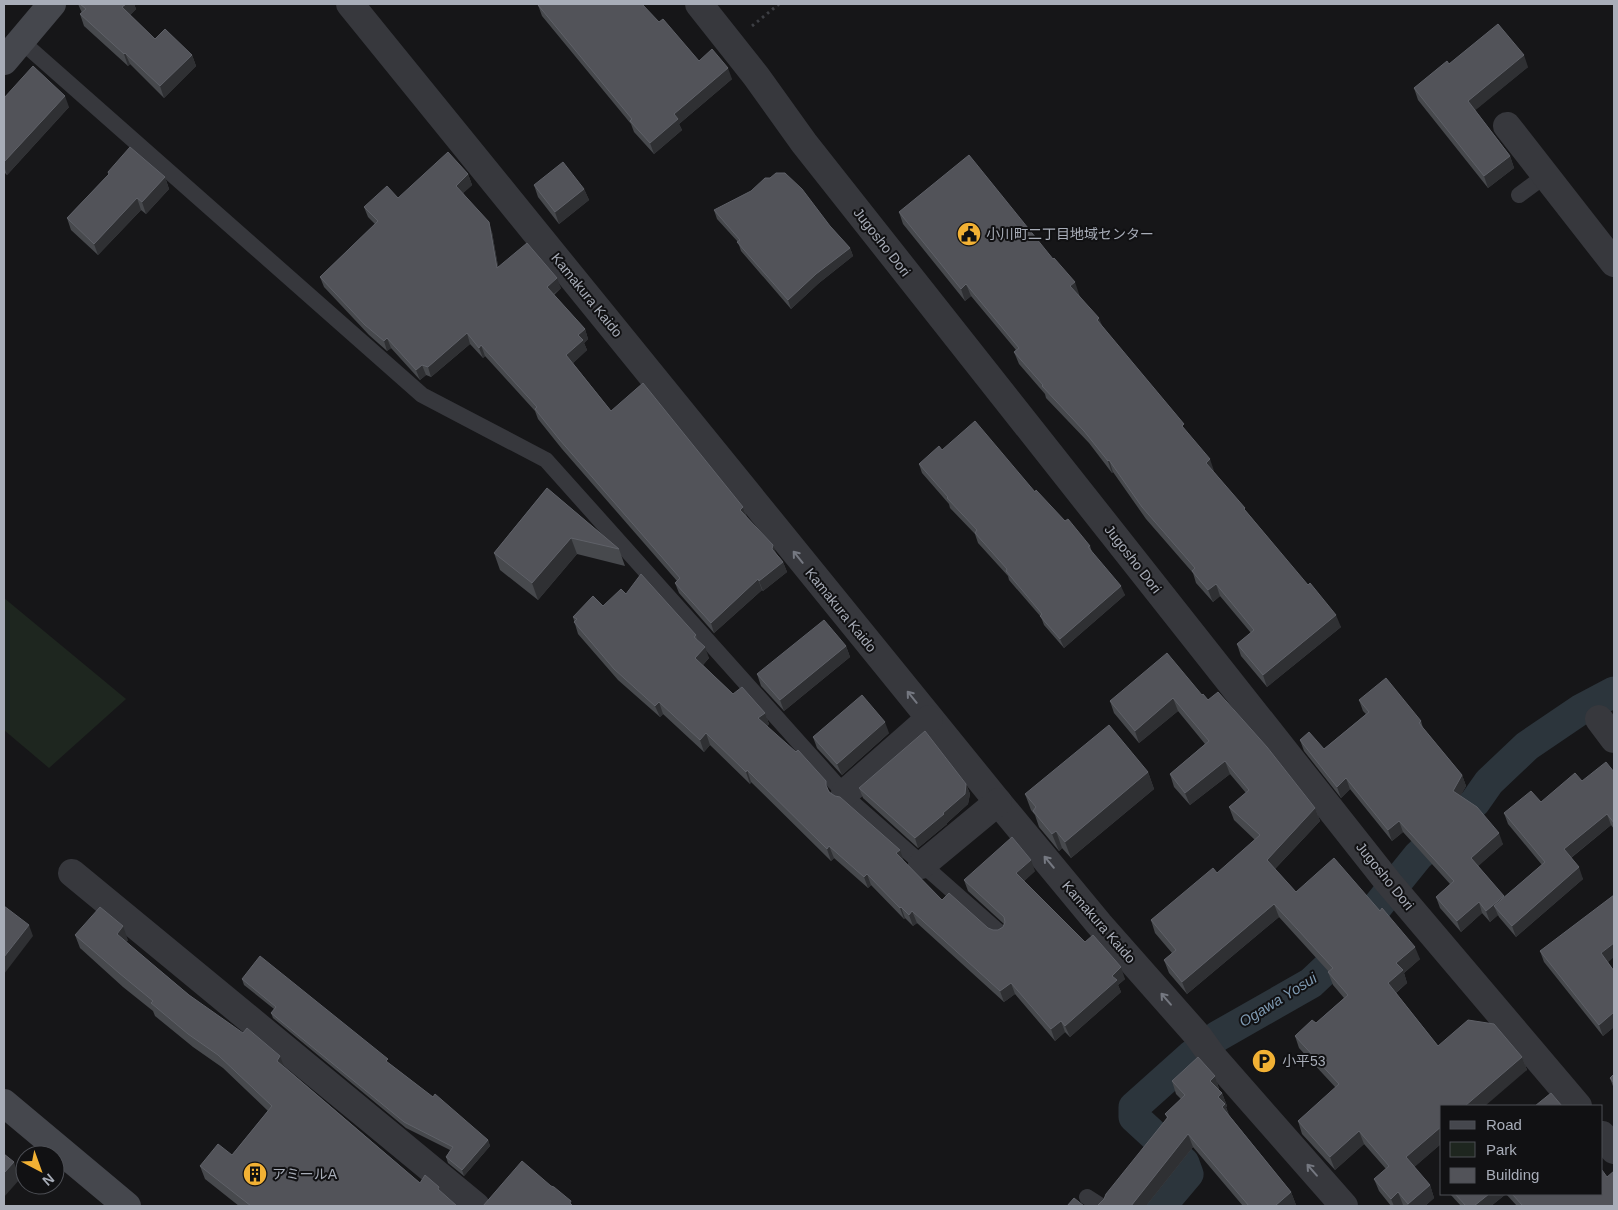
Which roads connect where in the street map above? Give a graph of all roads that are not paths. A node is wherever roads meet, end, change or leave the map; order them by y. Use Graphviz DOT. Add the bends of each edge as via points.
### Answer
graph roads {
  1 [pos="52,4"];
  2 [pos="350,4"];
  3 [pos="699,4"];
  4 [pos="12,51"];
  5 [pos="1507,126"];
  6 [pos="1546,175"];
  7 [pos="1519,195"];
  8 [pos="1614,263"];
  9 [pos="929,718"];
  10 [pos="845,793"];
  11 [pos="998,802"];
  12 [pos="922,865"];
  13 [pos="72,873"];
  14 [pos="998,932"];
  15 [pos="4,1103"];
  16 [pos="1577,1105"];
  17 [pos="1603,1136"];
  18 [pos="1614,1150"];
  19 [pos="127,1206"];
  20 [pos="476,1206"];
  21 [pos="1344,1206"];
  1 -- 4 [label="street"];
  9 -- 2 [label="street, Kamakura Kaido, one-way"];
  3 -- 16 [label="street, Jugosho Dori" via="804,143 1394,889"];
  4 -- 10 [label="lane" via="422,395 546,460"];
  5 -- 6 [label="street"];
  6 -- 7 [label="lane"];
  6 -- 8 [label="street"];
  9 -- 10 [label="street"];
  9 -- 11 [label="street, Kamakura Kaido"];
  10 -- 12 [label="lane"];
  11 -- 12 [label="street"];
  21 -- 11 [label="street, Kamakura Kaido, one-way"];
  12 -- 14 [label="lane"];
  13 -- 20 [label="street"];
  15 -- 19 [label="street"];
  17 -- 18 [label="street"];
}
